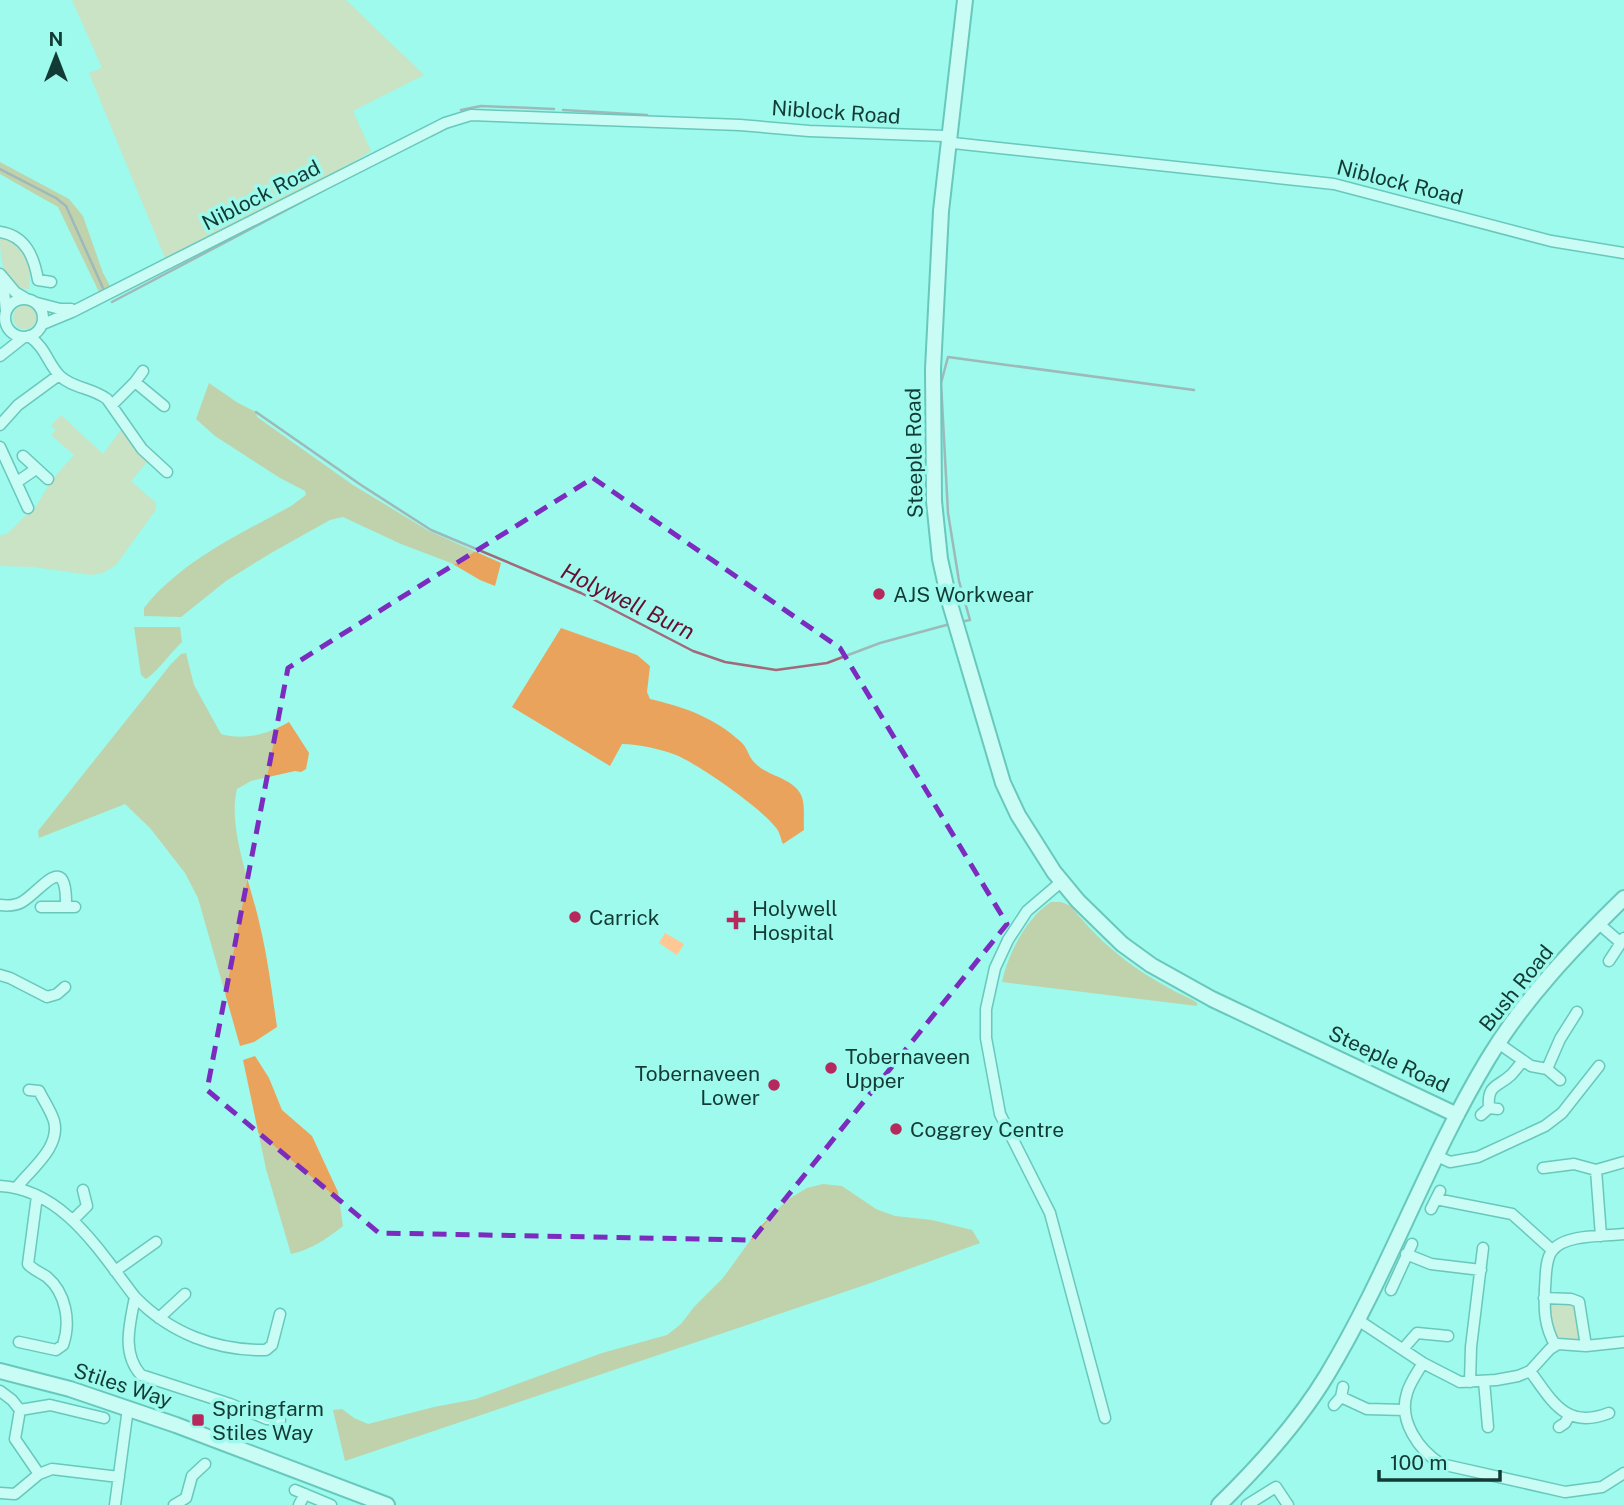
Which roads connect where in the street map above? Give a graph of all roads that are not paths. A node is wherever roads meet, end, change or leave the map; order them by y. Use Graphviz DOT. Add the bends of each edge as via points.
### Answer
graph roads {
  1 [pos="965,0"];
  2 [pos="949,139"];
  3 [pos="0,232"];
  4 [pos="1624,253"];
  5 [pos="1,277"];
  6 [pos="51,282"];
  7 [pos="25,298"];
  8 [pos="37,303"];
  9 [pos="79,309"];
  10 [pos="6,311"];
  11 [pos="6,323"];
  12 [pos="42,325"];
  13 [pos="26,337"];
  14 [pos="2,353"];
  15 [pos="46,353"];
  16 [pos="143,371"];
  17 [pos="59,375"];
  18 [pos="135,382"];
  19 [pos="111,405"];
  20 [pos="164,406"];
  21 [pos="0,425"];
  22 [pos="0,447"];
  23 [pos="23,456"];
  24 [pos="164,465"];
  25 [pos="36,469"];
  26 [pos="48,480"];
  27 [pos="17,482"];
  28 [pos="28,508"];
  29 [pos="1061,883"];
  30 [pos="1624,898"];
  31 [pos="0,905"];
  32 [pos="41,907"];
  33 [pos="1598,923"];
  34 [pos="1623,940"];
  35 [pos="1609,961"];
  36 [pos="0,975"];
  37 [pos="65,987"];
  38 [pos="1577,1012"];
  39 [pos="1498,1043"];
  40 [pos="1523,1060"];
  41 [pos="1599,1066"];
  42 [pos="1547,1069"];
  43 [pos="1560,1080"];
  44 [pos="29,1090"];
  45 [pos="1489,1110"];
  46 [pos="1457,1115"];
  47 [pos="1437,1156"];
  48 [pos="1624,1162"];
  49 [pos="1543,1168"];
  50 [pos="1596,1170"];
  51 [pos="0,1186"];
  52 [pos="18,1187"];
  53 [pos="83,1190"];
  54 [pos="37,1196"];
  55 [pos="1435,1199"];
  56 [pos="73,1220"];
  57 [pos="1624,1234"];
  58 [pos="1601,1236"];
  59 [pos="156,1242"];
  60 [pos="1412,1244"];
  61 [pos="1483,1248"];
  62 [pos="1552,1250"];
  63 [pos="1406,1254"];
  64 [pos="1481,1270"];
  65 [pos="114,1271"];
  66 [pos="1391,1290"];
  67 [pos="185,1294"];
  68 [pos="135,1297"];
  69 [pos="1545,1298"];
  70 [pos="176,1302"];
  71 [pos="185,1309"];
  72 [pos="280,1314"];
  73 [pos="159,1318"];
  74 [pos="1358,1320"];
  75 [pos="1448,1336"];
  76 [pos="19,1342"];
  77 [pos="1624,1342"];
  78 [pos="1555,1345"];
  79 [pos="1586,1346"];
  80 [pos="1403,1349"];
  81 [pos="1423,1363"];
  82 [pos="0,1371"];
  83 [pos="1530,1371"];
  84 [pos="1484,1381"];
  85 [pos="1470,1382"];
  86 [pos="0,1391"];
  87 [pos="1339,1396"];
  88 [pos="128,1408"];
  89 [pos="20,1410"];
  90 [pos="1405,1410"];
  91 [pos="1609,1413"];
  92 [pos="1569,1416"];
  93 [pos="104,1418"];
  94 [pos="1105,1419"];
  95 [pos="281,1420"];
  96 [pos="1488,1427"];
  97 [pos="1559,1427"];
  98 [pos="208,1462"];
  99 [pos="1624,1473"];
  100 [pos="39,1474"];
  101 [pos="119,1477"];
  102 [pos="0,1493"];
  103 [pos="14,1500"];
  104 [pos="116,1505"];
  105 [pos="174,1505"];
  106 [pos="299,1505"];
  107 [pos="331,1505"];
  108 [pos="387,1505"];
  109 [pos="1219,1505"];
  110 [pos="1247,1505"];
  111 [pos="1288,1505"];
  1 -- 2 [label="street, Steeple Road"];
  2 -- 4 [label="street, Niblock Road" via="953,143 1334,184 1551,242"];
  2 -- 9 [label="street, Niblock Road" via="740,125 471,115 445,123"];
  2 -- 29 [label="street, Steeple Road" via="933,369 937,537 955,621 1003,783"];
  3 -- 6 [label="street" via="26,245 38,280"];
  5 -- 7 [label="street"];
  5 -- 10 [label="street"];
  7 -- 8 [label="street"];
  7 -- 10 [label="street"];
  8 -- 9 [label="street"];
  8 -- 12 [label="street" via="43,313"];
  9 -- 12 [label="street, Niblock Road"];
  10 -- 11 [label="street"];
  11 -- 13 [label="street" via="13,333"];
  11 -- 14 [label="street"];
  12 -- 13 [label="street"];
  12 -- 15 [label="street"];
  13 -- 14 [label="street"];
  13 -- 15 [label="street"];
  15 -- 17 [label="street"];
  16 -- 18 [label="street"];
  17 -- 19 [label="street" via="99,393"];
  17 -- 21 [label="street" via="18,405"];
  18 -- 19 [label="street"];
  18 -- 20 [label="street"];
  19 -- 24 [label="street" via="126,428"];
  22 -- 27 [label="street"];
  23 -- 25 [label="street"];
  25 -- 26 [label="street"];
  25 -- 27 [label="street"];
  27 -- 28 [label="street"];
  29 -- 46 [label="street, Steeple Road" via="1122,944 1152,965 1212,999"];
  29 -- 94 [label="street" via="1027,911 999,959 991,978 986,1038 1000,1114 1050,1213"];
  30 -- 33 [label="street, Bush Road"];
  31 -- 32 [label="street" via="20,903 46,880 61,879 70,907"];
  33 -- 34 [label="street"];
  33 -- 39 [label="street, Bush Road"];
  34 -- 35 [label="street"];
  36 -- 37 [label="street" via="47,998"];
  38 -- 42 [label="street"];
  39 -- 40 [label="street"];
  39 -- 46 [label="street, Bush Road"];
  40 -- 42 [label="street"];
  40 -- 45 [label="street" via="1494,1086"];
  41 -- 47 [label="street" via="1562,1113 1545,1126 1478,1157 1450,1162"];
  42 -- 43 [label="street"];
  44 -- 52 [label="street" via="39,1091 55,1132 47,1152"];
  46 -- 47 [label="street, Steeple Road"];
  47 -- 74 [label="street, Steeple Road"];
  48 -- 50 [label="street"];
  49 -- 50 [label="street" via="1574,1164"];
  50 -- 58 [label="street"];
  51 -- 52 [label="street"];
  52 -- 54 [label="street"];
  53 -- 56 [label="street" via="87,1206"];
  54 -- 56 [label="street"];
  54 -- 76 [label="street" via="28,1264 49,1279 62,1298 66,1334 56,1350"];
  55 -- 62 [label="street" via="1512,1214"];
  56 -- 65 [label="street"];
  57 -- 58 [label="street"];
  58 -- 62 [label="street" via="1574,1239"];
  59 -- 65 [label="street" via="136,1248"];
  60 -- 63 [label="street"];
  61 -- 64 [label="street"];
  62 -- 69 [label="street"];
  63 -- 64 [label="street" via="1424,1262"];
  63 -- 66 [label="street"];
  64 -- 85 [label="street"];
  65 -- 68 [label="street"];
  67 -- 70 [label="street"];
  68 -- 73 [label="street"];
  68 -- 95 [label="street" via="128,1341 131,1359 141,1375"];
  69 -- 78 [label="street" via="1545,1322"];
  69 -- 79 [label="street" via="1578,1302"];
  70 -- 71 [label="street"];
  70 -- 73 [label="street"];
  72 -- 73 [label="street" via="272,1325 275,1350 208,1342 181,1333"];
  74 -- 80 [label="street"];
  74 -- 109 [label="street, Steeple Road" via="1290,1428"];
  75 -- 80 [label="street" via="1417,1334"];
  77 -- 79 [label="street"];
  78 -- 79 [label="street"];
  78 -- 83 [label="street"];
  80 -- 81 [label="street"];
  81 -- 85 [label="street" via="1453,1380"];
  81 -- 90 [label="street" via="1408,1389"];
  82 -- 88 [label="street, Stiles Way"];
  83 -- 84 [label="street"];
  83 -- 92 [label="street"];
  84 -- 85 [label="street"];
  84 -- 96 [label="street"];
  86 -- 89 [label="street"];
  87 -- 90 [label="street" via="1367,1409"];
  88 -- 101 [label="street"];
  88 -- 108 [label="street, Stiles Way"];
  89 -- 93 [label="street" via="50,1405"];
  89 -- 100 [label="street" via="15,1439"];
  90 -- 99 [label="street" via="1421,1447 1451,1466 1565,1492 1602,1487"];
  91 -- 92 [label="street"];
  92 -- 97 [label="street"];
  98 -- 105 [label="street" via="192,1476 186,1497"];
  100 -- 101 [label="street" via="62,1469"];
  100 -- 103 [label="street"];
  101 -- 104 [label="street"];
  102 -- 103 [label="street"];
  106 -- 107 [label="street" via="300,1492"];
  110 -- 111 [label="street" via="1276,1487"];
}
